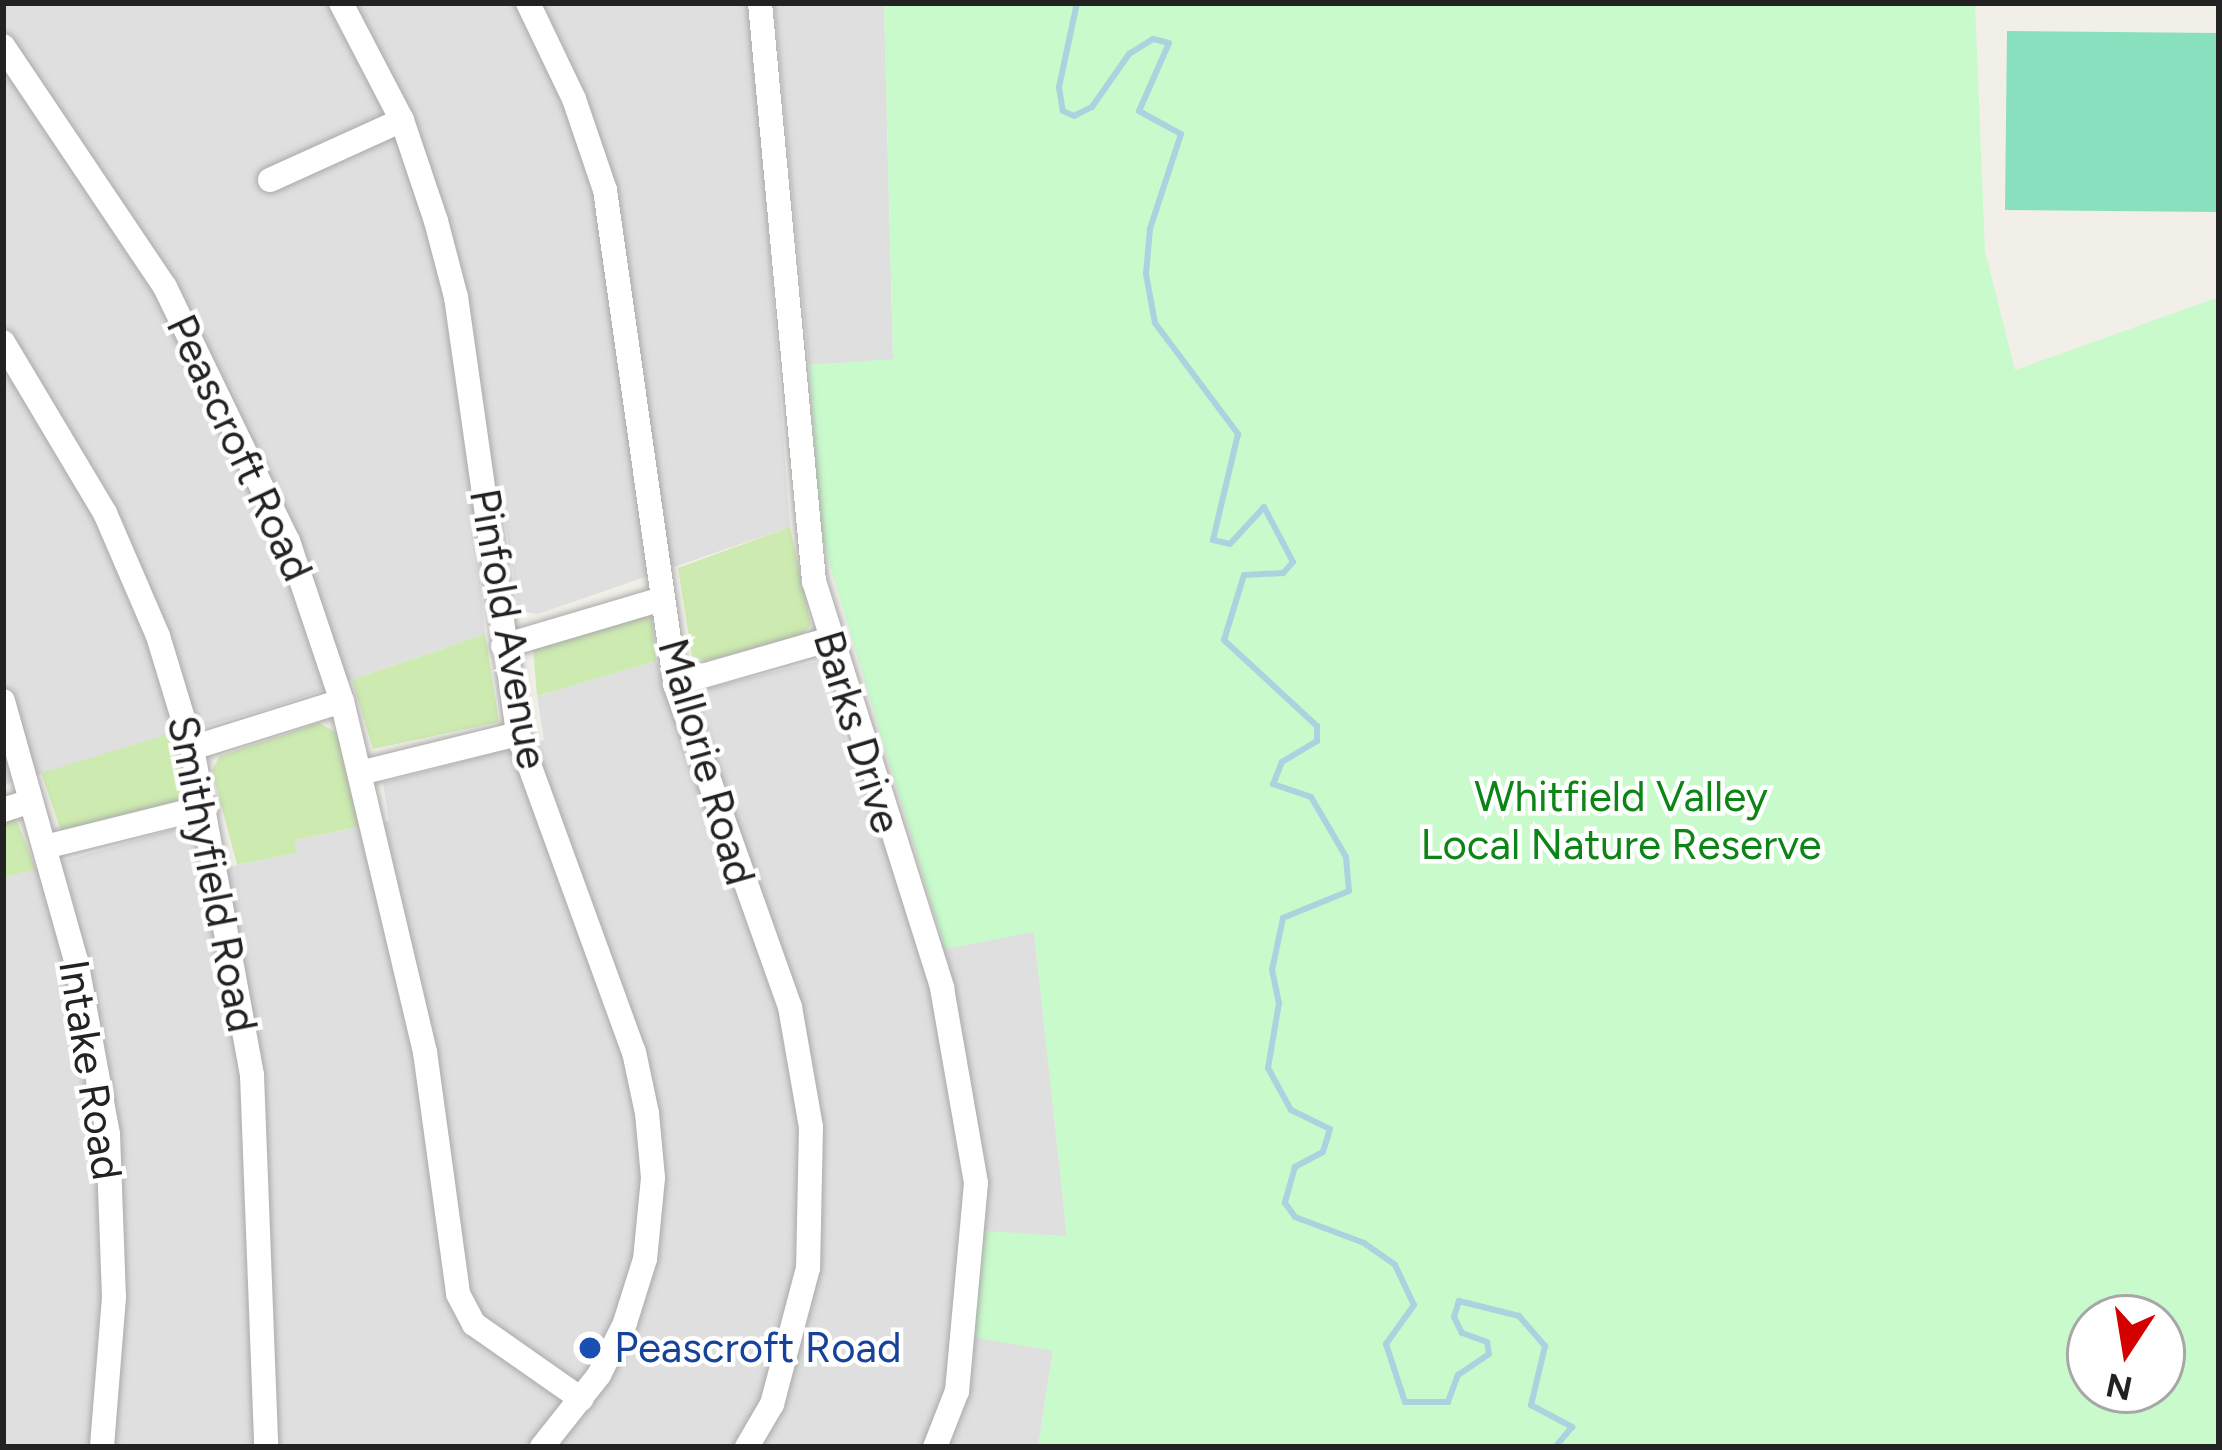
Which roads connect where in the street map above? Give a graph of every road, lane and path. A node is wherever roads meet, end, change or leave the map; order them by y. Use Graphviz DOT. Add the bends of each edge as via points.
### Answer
graph roads {
  1 [pos="341,3"];
  2 [pos="528,3"];
  3 [pos="760,3"];
  4 [pos="3,46"];
  5 [pos="402,120"];
  6 [pos="270,180"];
  7 [pos="3,342"];
  8 [pos="662,599"];
  9 [pos="827,640"];
  10 [pos="503,646"];
  11 [pos="675,684"];
  12 [pos="3,701"];
  13 [pos="342,701"];
  14 [pos="518,734"];
  15 [pos="192,748"];
  16 [pos="360,773"];
  17 [pos="31,800"];
  18 [pos="206,807"];
  19 [pos="3,810"];
  20 [pos="45,847"];
  21 [pos="581,1399"];
  22 [pos="549,1445"];
  23 [pos="102,1447"];
  24 [pos="266,1447"];
  25 [pos="747,1447"];
  26 [pos="935,1447"];
  1 -- 5 [label="street, Pinfold Avenue"];
  2 -- 8 [label="street, Mallorie Road" via="605,190"];
  3 -- 9 [label="street, Barks Drive" via="803,520"];
  4 -- 13 [label="street, Peascroft Road" via="165,287 288,541"];
  5 -- 6 [label="street"];
  5 -- 10 [label="street, Pinfold Avenue" via="455,297"];
  7 -- 15 [label="street, Smithyfield Road" via="105,513 158,636"];
  8 -- 10 [label="street"];
  8 -- 11 [label="street, Mallorie Road"];
  9 -- 11 [label="street"];
  9 -- 26 [label="street, Barks Drive" via="943,988 976,1183 957,1391"];
  10 -- 14 [label="street, Pinfold Avenue"];
  11 -- 25 [label="street, Mallorie Road" via="790,1007 811,1127 808,1268 772,1405"];
  12 -- 17 [label="street, Intake Road"];
  13 -- 15 [label="street"];
  13 -- 16 [label="street, Peascroft Road"];
  14 -- 16 [label="street"];
  14 -- 21 [label="street, Pinfold Avenue" via="634,1052 653,1178 645,1258 625,1323"];
  15 -- 18 [label="street, Smithyfield Road"];
  16 -- 21 [label="street, Peascroft Road" via="425,1052 458,1294 474,1324"];
  17 -- 19 [label="street"];
  17 -- 20 [label="street, Intake Road"];
  18 -- 20 [label="street"];
  18 -- 24 [label="street, Smithyfield Road" via="253,1075"];
  20 -- 23 [label="street, Intake Road" via="76,960 108,1134 114,1297"];
  21 -- 22 [label="street, Pinfold Avenue"];
}
